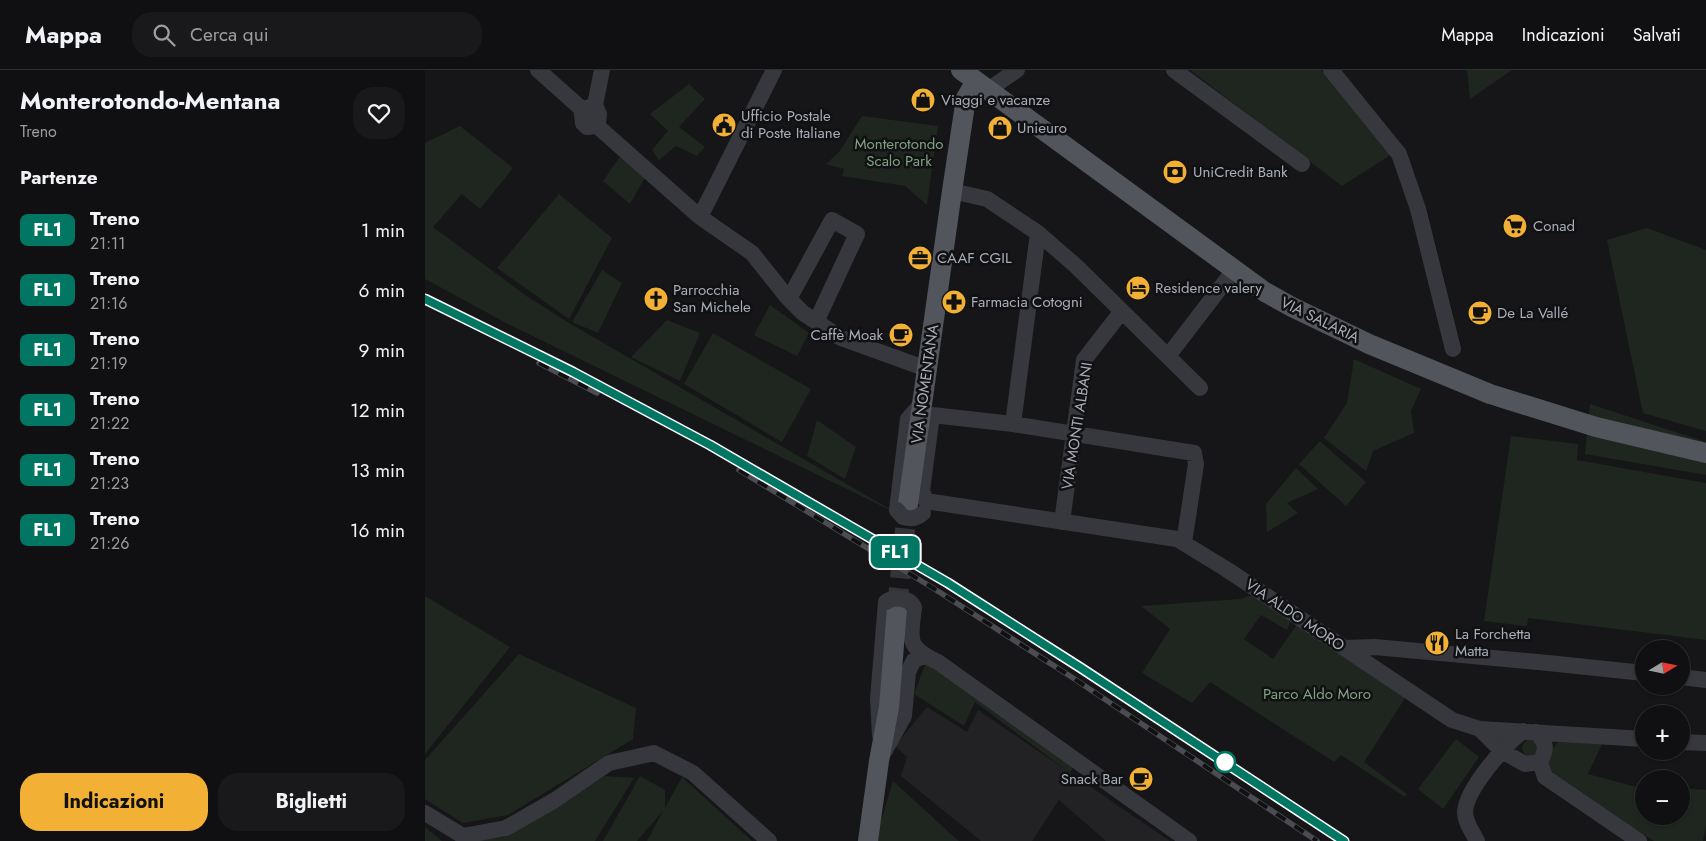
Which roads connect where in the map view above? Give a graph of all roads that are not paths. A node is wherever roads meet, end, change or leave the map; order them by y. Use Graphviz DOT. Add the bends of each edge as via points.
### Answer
graph roads {
  1 [pos="538,70"];
  2 [pos="602,70"];
  3 [pos="774,70"];
  4 [pos="1017,70"];
  5 [pos="1174,70"];
  6 [pos="1331,70"];
  7 [pos="975,80"];
  8 [pos="589,108"];
  9 [pos="1303,164"];
  10 [pos="952,191"];
  11 [pos="701,216"];
  12 [pos="1038,233"];
  13 [pos="1234,270"];
  14 [pos="789,299"];
  15 [pos="1122,311"];
  16 [pos="816,322"];
  17 [pos="1453,349"];
  18 [pos="1168,356"];
  19 [pos="927,369"];
  20 [pos="1201,388"];
  21 [pos="927,408"];
  22 [pos="1013,424"];
  23 [pos="1074,434"];
  24 [pos="1706,453"];
  25 [pos="938,503"];
  26 [pos="909,512"];
  27 [pos="1062,522"];
  28 [pos="1184,544"];
  29 [pos="899,606"];
  30 [pos="1345,648"];
  31 [pos="924,656"];
  32 [pos="1635,672"];
  33 [pos="1690,678"];
  34 [pos="1706,680"];
  35 [pos="1480,729"];
  36 [pos="1530,732"];
  37 [pos="1568,733"];
  38 [pos="1635,738"];
  39 [pos="1690,743"];
  40 [pos="1706,744"];
  41 [pos="1501,751"];
  42 [pos="880,755"];
  43 [pos="1543,757"];
  44 [pos="425,813"];
  45 [pos="769,841"];
  46 [pos="868,841"];
  47 [pos="1189,841"];
  48 [pos="1477,841"];
  49 [pos="1639,841"];
  1 -- 8 [label="street"];
  2 -- 8 [label="street"];
  3 -- 11 [label="street"];
  4 -- 7 [label="street"];
  5 -- 9 [label="street"];
  6 -- 17 [label="street" via="1399,154 1418,209"];
  7 -- 10 [label="main road, VIA NOMENTANA" via="966,98"];
  7 -- 13 [label="main road, VIA SALARIA"];
  8 -- 11 [label="street" via="599,114 596,125"];
  10 -- 12 [label="street" via="987,199"];
  10 -- 19 [label="main road, VIA NOMENTANA"];
  11 -- 14 [label="street" via="752,253"];
  12 -- 15 [label="street"];
  12 -- 22 [label="street"];
  13 -- 18 [label="street"];
  13 -- 24 [label="main road, VIA SALARIA" via="1292,308 1490,394 1596,427"];
  14 -- 16 [label="street"];
  14 -- 16 [label="street" via="832,220 857,234"];
  15 -- 18 [label="street"];
  15 -- 23 [label="street, VIA MONTI ALBANI" via="1085,360"];
  16 -- 19 [label="street" via="841,338"];
  18 -- 20 [label="street"];
  19 -- 21 [label="main road, VIA NOMENTANA"];
  21 -- 22 [label="street"];
  21 -- 25 [label="street" via="922,491 926,500"];
  21 -- 26 [label="main road, VIA NOMENTANA"];
  22 -- 23 [label="street"];
  23 -- 27 [label="street, VIA MONTI ALBANI"];
  23 -- 28 [label="street" via="1194,453 1196,464"];
  25 -- 26 [label="street"];
  25 -- 27 [label="street, VIA ALDO MORO"];
  27 -- 28 [label="street, VIA ALDO MORO" via="1177,539"];
  28 -- 30 [label="street, VIA ALDO MORO"];
  29 -- 31 [label="street" via="912,644"];
  29 -- 42 [label="main road" via="890,699"];
  30 -- 32 [label="street" via="1375,647"];
  30 -- 35 [label="street, VIA ALDO MORO" via="1452,720"];
  31 -- 42 [label="street" via="914,660 908,672 904,716"];
  31 -- 47 [label="street" via="938,662"];
  33 -- 34 [label="street"];
  35 -- 36 [label="street, VIA ALDO MORO"];
  35 -- 41 [label="street"];
  36 -- 37 [label="street, VIA ALDO MORO"];
  36 -- 41 [label="street"];
  36 -- 43 [label="street" via="1544,742"];
  37 -- 38 [label="street, VIA ALDO MORO"];
  37 -- 43 [label="street" via="1557,740"];
  39 -- 40 [label="street"];
  41 -- 43 [label="street" via="1525,764"];
  41 -- 48 [label="street" via="1473,789 1465,813"];
  42 -- 46 [label="main road"];
  43 -- 49 [label="street" via="1545,777"];
  44 -- 45 [label="street" via="463,836 506,828 609,763 653,754 693,773"];
}
